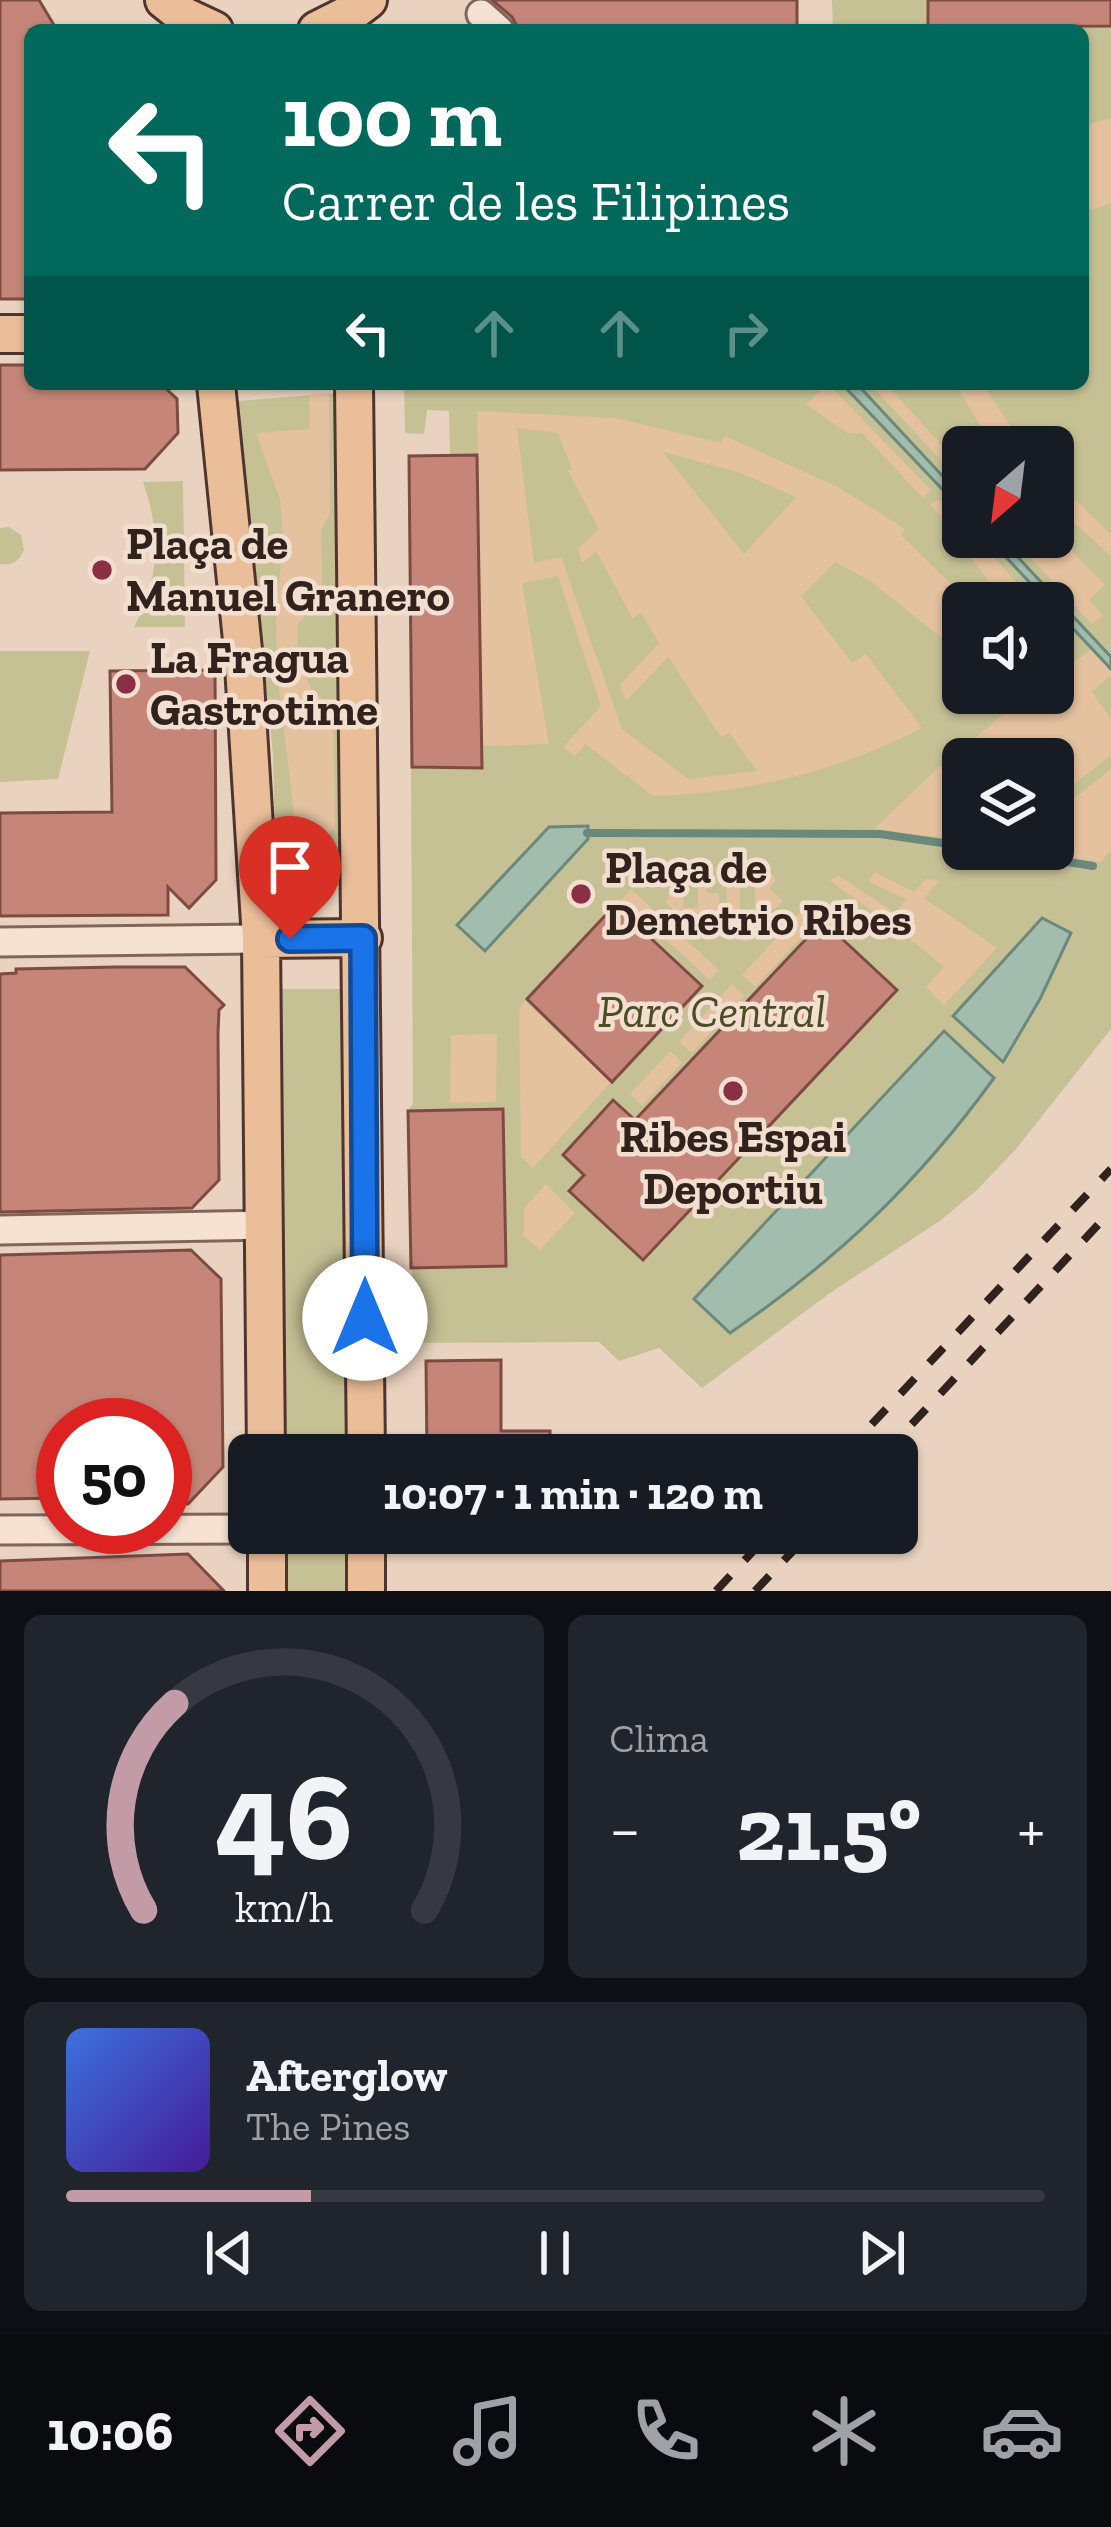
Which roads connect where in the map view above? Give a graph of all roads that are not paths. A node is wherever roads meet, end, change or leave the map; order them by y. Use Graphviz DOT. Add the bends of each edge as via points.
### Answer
graph roads {
  1 [pos="217,390"];
  2 [pos="354,390"];
  3 [pos="363,938"];
  4 [pos="261,939"];
  5 [pos="0,942"];
  6 [pos="264,1226"];
  7 [pos="0,1230"];
  8 [pos="266,1434"];
  9 [pos="366,1434"];
  10 [pos="228,1529"];
  11 [pos="0,1530"];
  12 [pos="267,1554"];
  13 [pos="366,1554"];
  14 [pos="267,1591"];
  15 [pos="366,1591"];
  1 -- 4 [label="main road"];
  2 -- 3 [label="main road"];
  3 -- 4 [label="main road"];
  3 -- 9 [label="main road"];
  4 -- 5 [label="street"];
  4 -- 6 [label="main road"];
  6 -- 7 [label="street"];
  6 -- 8 [label="main road"];
  10 -- 11 [label="street"];
  12 -- 14 [label="main road"];
  13 -- 15 [label="main road"];
}
